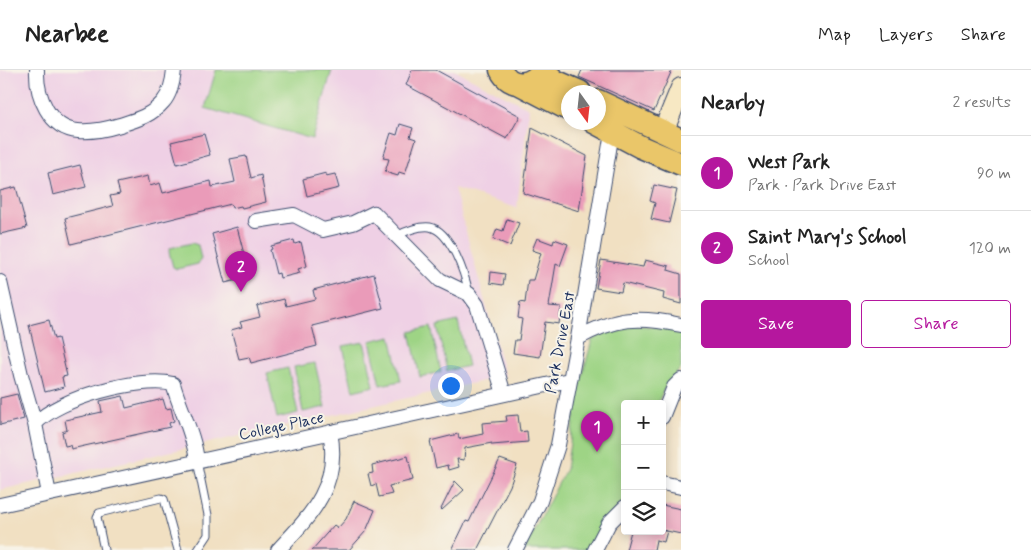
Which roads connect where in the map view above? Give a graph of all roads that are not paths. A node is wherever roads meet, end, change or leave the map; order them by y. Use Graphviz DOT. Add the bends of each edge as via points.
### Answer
graph roads {
  1 [pos="37,70"];
  2 [pos="174,70"];
  3 [pos="542,70"];
  4 [pos="506,74"];
  5 [pos="564,85"];
  6 [pos="681,88"];
  7 [pos="561,105"];
  8 [pos="606,105"];
  9 [pos="606,126"];
  10 [pos="606,127"];
  11 [pos="601,130"];
  12 [pos="672,136"];
  13 [pos="681,164"];
  14 [pos="256,220"];
  15 [pos="396,236"];
  16 [pos="0,282"];
  17 [pos="469,294"];
  18 [pos="681,325"];
  19 [pos="578,338"];
  20 [pos="569,380"];
  21 [pos="681,380"];
  22 [pos="504,394"];
  23 [pos="666,406"];
  24 [pos="35,424"];
  25 [pos="330,432"];
  26 [pos="197,461"];
  27 [pos="666,484"];
  28 [pos="681,487"];
  29 [pos="49,494"];
  30 [pos="0,505"];
  31 [pos="621,510"];
  32 [pos="104,550"];
  33 [pos="178,550"];
  34 [pos="198,550"];
  35 [pos="278,550"];
  36 [pos="515,550"];
  37 [pos="596,550"];
  1 -- 2 [label="street" via="43,105 58,123 77,132 109,128 144,118 164,102 173,84"];
  3 -- 4 [label="main road" via="534,80"];
  3 -- 5 [label="main road"];
  4 -- 7 [label="main road"];
  6 -- 12 [label="street"];
  8 -- 12 [label="main road"];
  9 -- 12 [label="main road" via="648,138"];
  10 -- 13 [label="main road"];
  11 -- 19 [label="street, Park Drive East"];
  14 -- 15 [label="street" via="294,215 323,230 353,223 374,213"];
  15 -- 17 [label="street" via="440,280"];
  15 -- 17 [label="lane" via="430,227 442,233 459,262"];
  16 -- 24 [label="street"];
  17 -- 22 [label="street" via="477,305"];
  18 -- 19 [label="street" via="642,318 627,319"];
  19 -- 20 [label="street, Park Drive East"];
  20 -- 22 [label="street, College Place"];
  20 -- 36 [label="street, Park Drive East" via="551,471"];
  21 -- 23 [label="street" via="674,387"];
  22 -- 25 [label="street, College Place"];
  24 -- 26 [label="street" via="50,410 93,393 167,382 172,384 192,437"];
  24 -- 29 [label="street"];
  25 -- 26 [label="street, College Place"];
  25 -- 35 [label="street" via="333,461 322,496 312,513"];
  26 -- 29 [label="street, College Place"];
  26 -- 34 [label="lane" via="208,515 208,536"];
  27 -- 28 [label="street"];
  29 -- 30 [label="street, College Place"];
  31 -- 37 [label="street" via="609,523"];
  32 -- 33 [label="lane" via="97,517 99,513 161,498 164,499"];
}
